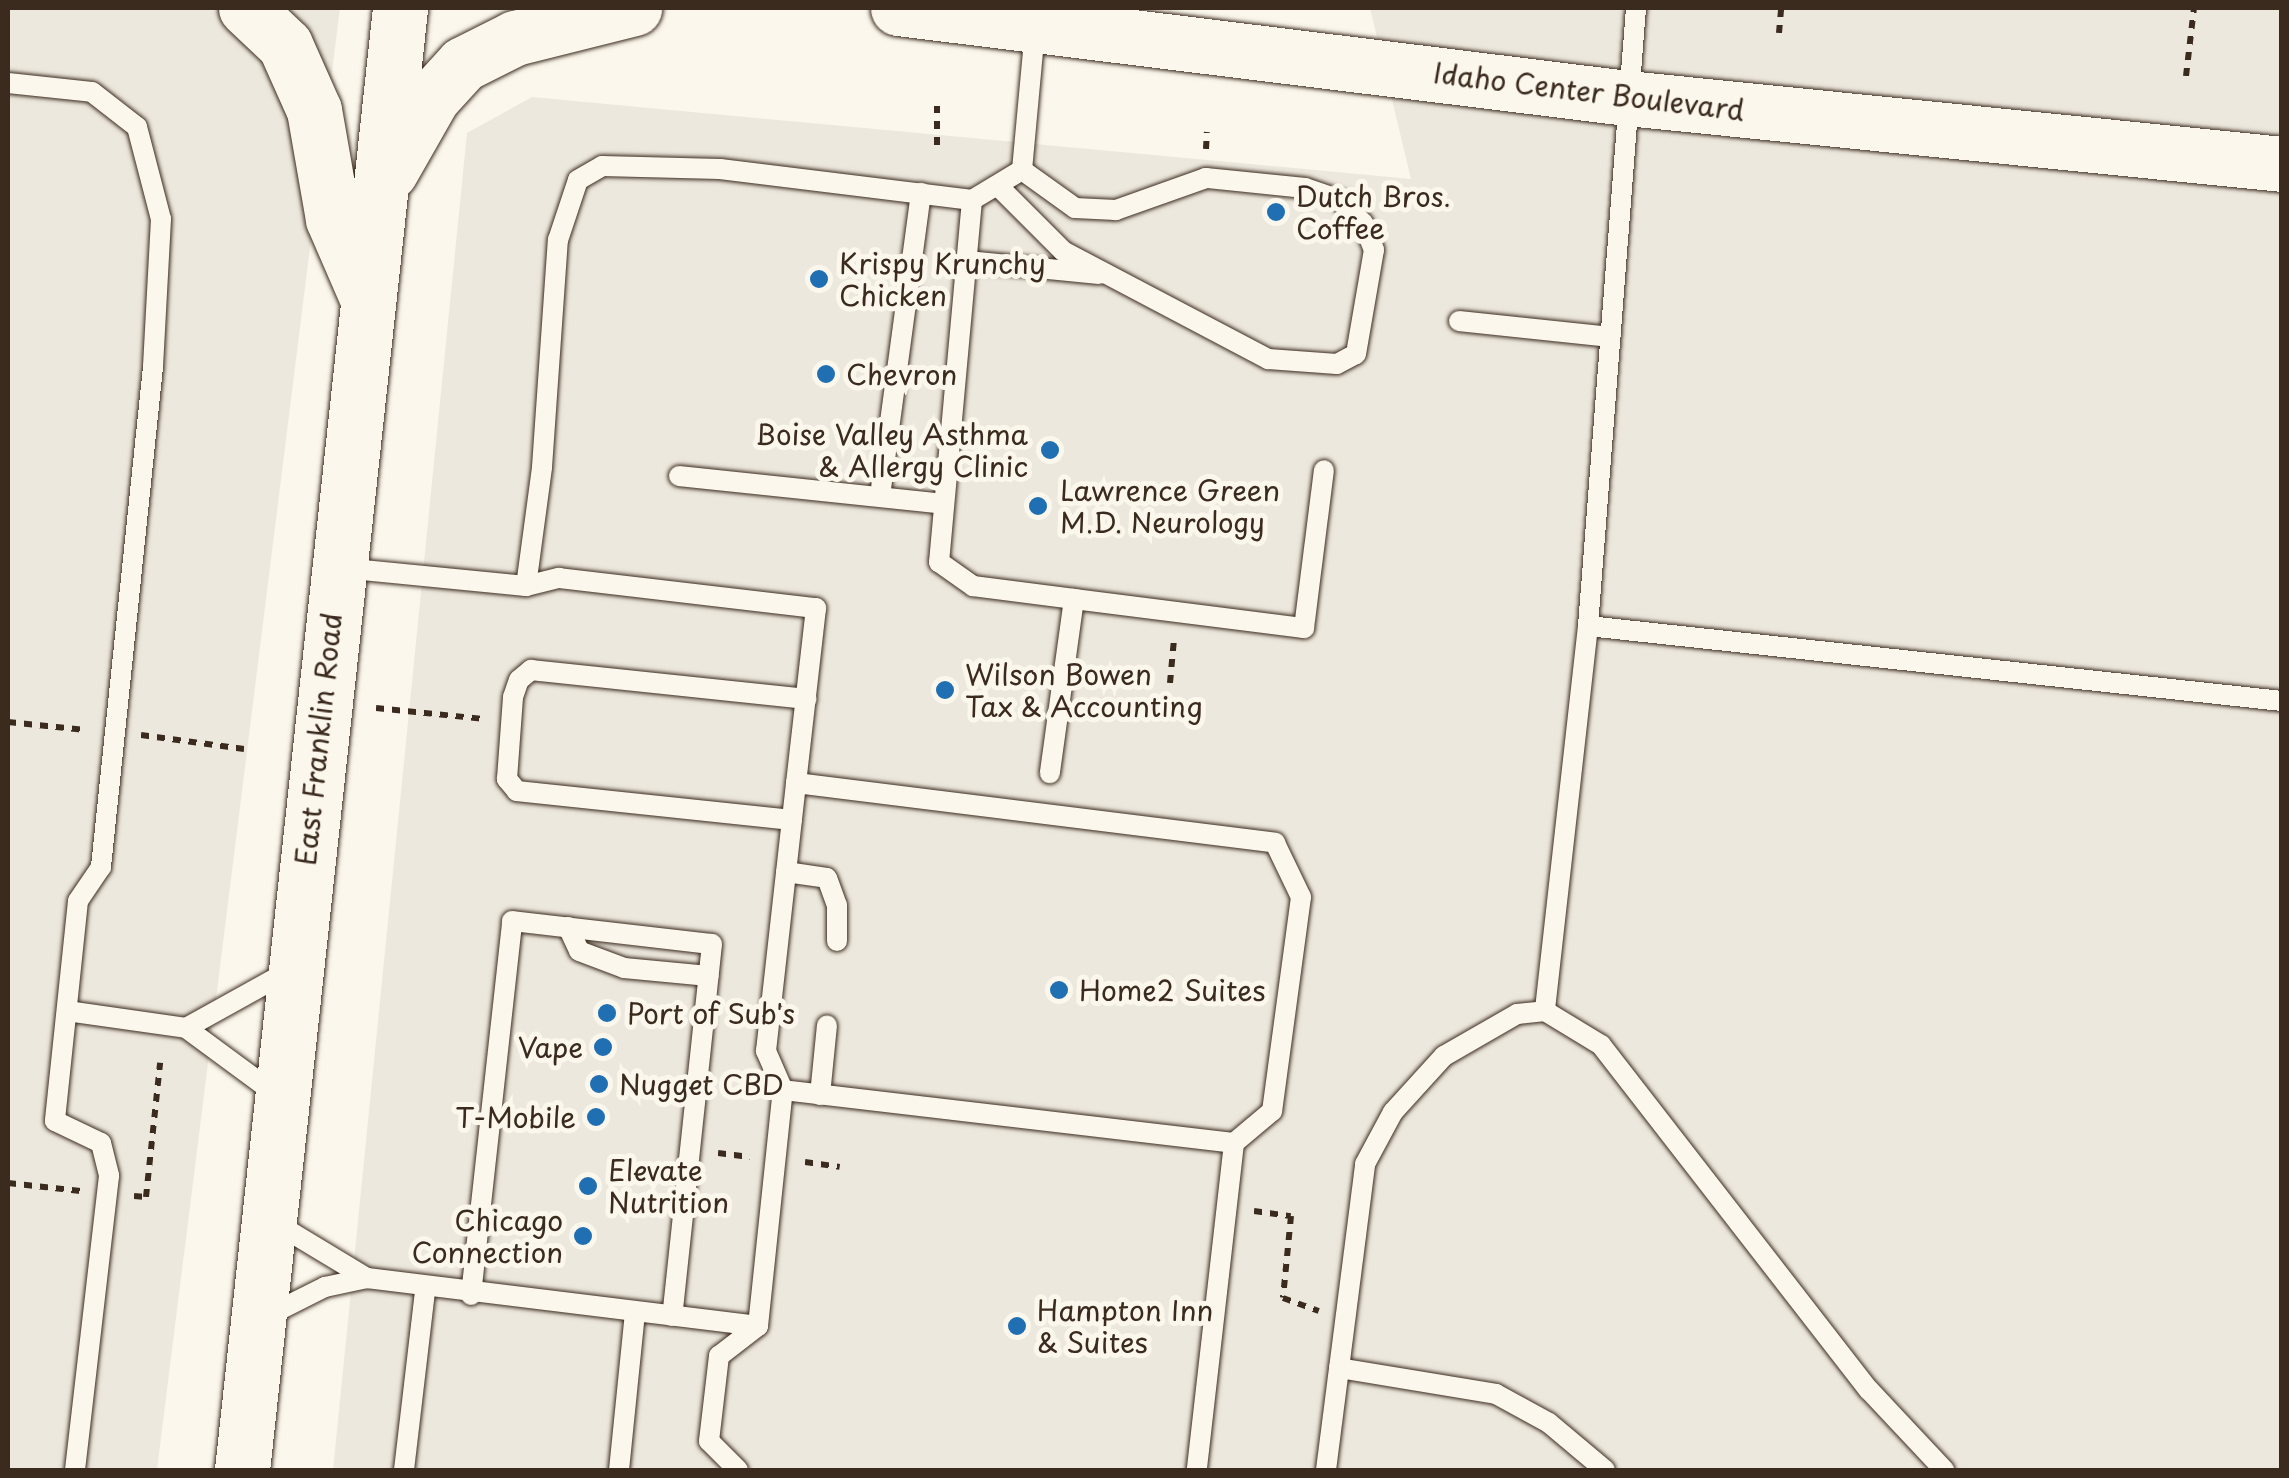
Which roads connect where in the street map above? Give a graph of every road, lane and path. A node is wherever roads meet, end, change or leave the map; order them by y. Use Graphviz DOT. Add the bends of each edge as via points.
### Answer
graph roads {
  1 [pos="246,8"];
  2 [pos="400,8"];
  3 [pos="634,8"];
  4 [pos="898,8"];
  5 [pos="1636,8"];
  6 [pos="1781,8"];
  7 [pos="2194,8"];
  8 [pos="1036,22"];
  9 [pos="1779,34"];
  10 [pos="2186,76"];
  11 [pos="8,83"];
  12 [pos="1627,98"];
  13 [pos="937,106"];
  14 [pos="937,145"];
  15 [pos="2282,164"];
  16 [pos="1022,170"];
  17 [pos="999,187"];
  18 [pos="379,192"];
  19 [pos="921,194"];
  20 [pos="972,200"];
  21 [pos="967,261"];
  22 [pos="1108,275"];
  23 [pos="365,294"];
  24 [pos="1459,322"];
  25 [pos="1610,337"];
  26 [pos="1324,470"];
  27 [pos="679,476"];
  28 [pos="880,496"];
  29 [pos="944,504"];
  30 [pos="336,567"];
  31 [pos="526,586"];
  32 [pos="1074,599"];
  33 [pos="1176,612"];
  34 [pos="1588,626"];
  35 [pos="1170,682"];
  36 [pos="806,699"];
  37 [pos="2282,700"];
  38 [pos="376,708"];
  39 [pos="491,720"];
  40 [pos="8,722"];
  41 [pos="90,730"];
  42 [pos="140,734"];
  43 [pos="244,749"];
  44 [pos="1050,773"];
  45 [pos="796,782"];
  46 [pos="792,820"];
  47 [pos="786,872"];
  48 [pos="568,927"];
  49 [pos="837,941"];
  50 [pos="294,969"];
  51 [pos="709,976"];
  52 [pos="67,1011"];
  53 [pos="1545,1011"];
  54 [pos="827,1026"];
  55 [pos="186,1028"];
  56 [pos="160,1064"];
  57 [pos="783,1090"];
  58 [pos="820,1094"];
  59 [pos="280,1098"];
  60 [pos="1234,1143"];
  61 [pos="756,1157"];
  62 [pos="805,1162"];
  63 [pos="840,1167"];
  64 [pos="714,1170"];
  65 [pos="8,1183"];
  66 [pos="83,1191"];
  67 [pos="132,1196"];
  68 [pos="1252,1211"];
  69 [pos="268,1218"];
  70 [pos="367,1278"];
  71 [pos="424,1290"];
  72 [pos="471,1295"];
  73 [pos="635,1312"];
  74 [pos="672,1316"];
  75 [pos="1344,1319"];
  76 [pos="257,1324"];
  77 [pos="758,1326"];
  78 [pos="1339,1368"];
  79 [pos="74,1470"];
  80 [pos="242,1470"];
  81 [pos="404,1470"];
  82 [pos="619,1470"];
  83 [pos="738,1470"];
  84 [pos="1197,1470"];
  85 [pos="1326,1470"];
  86 [pos="1605,1470"];
  87 [pos="1944,1470"];
  1 -- 23 [label="main road" via="285,45 314,110 334,218"];
  2 -- 18 [label="main road, East Franklin Road"];
  3 -- 18 [label="main road" via="515,38 463,64 432,98"];
  4 -- 8 [label="main road, Idaho Center Boulevard"];
  5 -- 12 [label="lane"];
  6 -- 9 [label="path"];
  7 -- 10 [label="path"];
  8 -- 12 [label="main road, Idaho Center Boulevard"];
  8 -- 16 [label="lane"];
  11 -- 52 [label="lane" via="92,92 138,127 161,219 153,368 102,867 78,902"];
  12 -- 15 [label="main road, Idaho Center Boulevard"];
  12 -- 25 [label="lane"];
  13 -- 14 [label="path"];
  16 -- 17 [label="lane"];
  16 -- 22 [label="lane" via="1075,208 1116,210 1206,178 1305,188 1340,200 1364,223 1374,250 1362,338 1356,354 1337,364 1268,359"];
  17 -- 20 [label="lane"];
  17 -- 22 [label="lane" via="1062,251"];
  18 -- 23 [label="main road, East Franklin Road"];
  19 -- 20 [label="lane"];
  19 -- 28 [label="lane"];
  19 -- 31 [label="lane" via="720,169 602,166 578,180 558,240"];
  20 -- 21 [label="lane"];
  21 -- 22 [label="lane"];
  21 -- 29 [label="lane"];
  23 -- 30 [label="main road, East Franklin Road"];
  24 -- 25 [label="lane"];
  25 -- 34 [label="lane"];
  26 -- 33 [label="lane" via="1304,628"];
  27 -- 28 [label="lane"];
  28 -- 29 [label="lane"];
  29 -- 32 [label="lane" via="939,562 973,586"];
  30 -- 31 [label="lane"];
  30 -- 50 [label="main road, East Franklin Road"];
  31 -- 36 [label="lane" via="559,578 816,608"];
  32 -- 33 [label="lane"];
  32 -- 44 [label="lane"];
  33 -- 35 [label="path"];
  34 -- 37 [label="lane"];
  34 -- 53 [label="lane"];
  36 -- 45 [label="lane"];
  36 -- 46 [label="lane" via="532,670 518,680 513,697 507,779 517,791"];
  38 -- 39 [label="path"];
  40 -- 41 [label="path"];
  42 -- 43 [label="path"];
  45 -- 46 [label="lane"];
  45 -- 60 [label="lane" via="1275,842 1300,897 1275,1092 1272,1111"];
  46 -- 47 [label="lane"];
  47 -- 49 [label="lane" via="827,878 837,906"];
  47 -- 57 [label="lane" via="766,1051"];
  48 -- 51 [label="lane" via="579,951 624,968"];
  48 -- 51 [label="lane" via="712,944"];
  48 -- 72 [label="lane" via="512,920"];
  50 -- 55 [label="lane"];
  50 -- 59 [label="main road, East Franklin Road"];
  51 -- 74 [label="lane"];
  52 -- 55 [label="lane"];
  52 -- 79 [label="lane" via="55,1121 101,1143 110,1176"];
  53 -- 75 [label="lane" via="1516,1014 1444,1056 1394,1112 1365,1164"];
  53 -- 87 [label="lane" via="1601,1044 1869,1390"];
  54 -- 58 [label="lane"];
  55 -- 59 [label="lane"];
  56 -- 67 [label="path" via="146,1197"];
  57 -- 58 [label="lane"];
  57 -- 77 [label="lane"];
  58 -- 60 [label="lane"];
  59 -- 69 [label="main road, East Franklin Road"];
  60 -- 84 [label="lane"];
  61 -- 64 [label="path" via="716,1153"];
  62 -- 63 [label="path"];
  65 -- 66 [label="path"];
  68 -- 75 [label="path" via="1291,1216 1283,1298"];
  69 -- 70 [label="lane"];
  69 -- 76 [label="main road, East Franklin Road"];
  70 -- 71 [label="lane"];
  70 -- 76 [label="lane" via="310,1293"];
  71 -- 72 [label="lane"];
  71 -- 81 [label="lane"];
  72 -- 73 [label="lane"];
  73 -- 74 [label="lane"];
  73 -- 82 [label="lane"];
  74 -- 77 [label="lane"];
  75 -- 78 [label="lane"];
  76 -- 80 [label="main road, East Franklin Road"];
  77 -- 83 [label="lane" via="719,1356 708,1441"];
  78 -- 85 [label="lane"];
  78 -- 86 [label="lane" via="1496,1394 1549,1423"];
}
